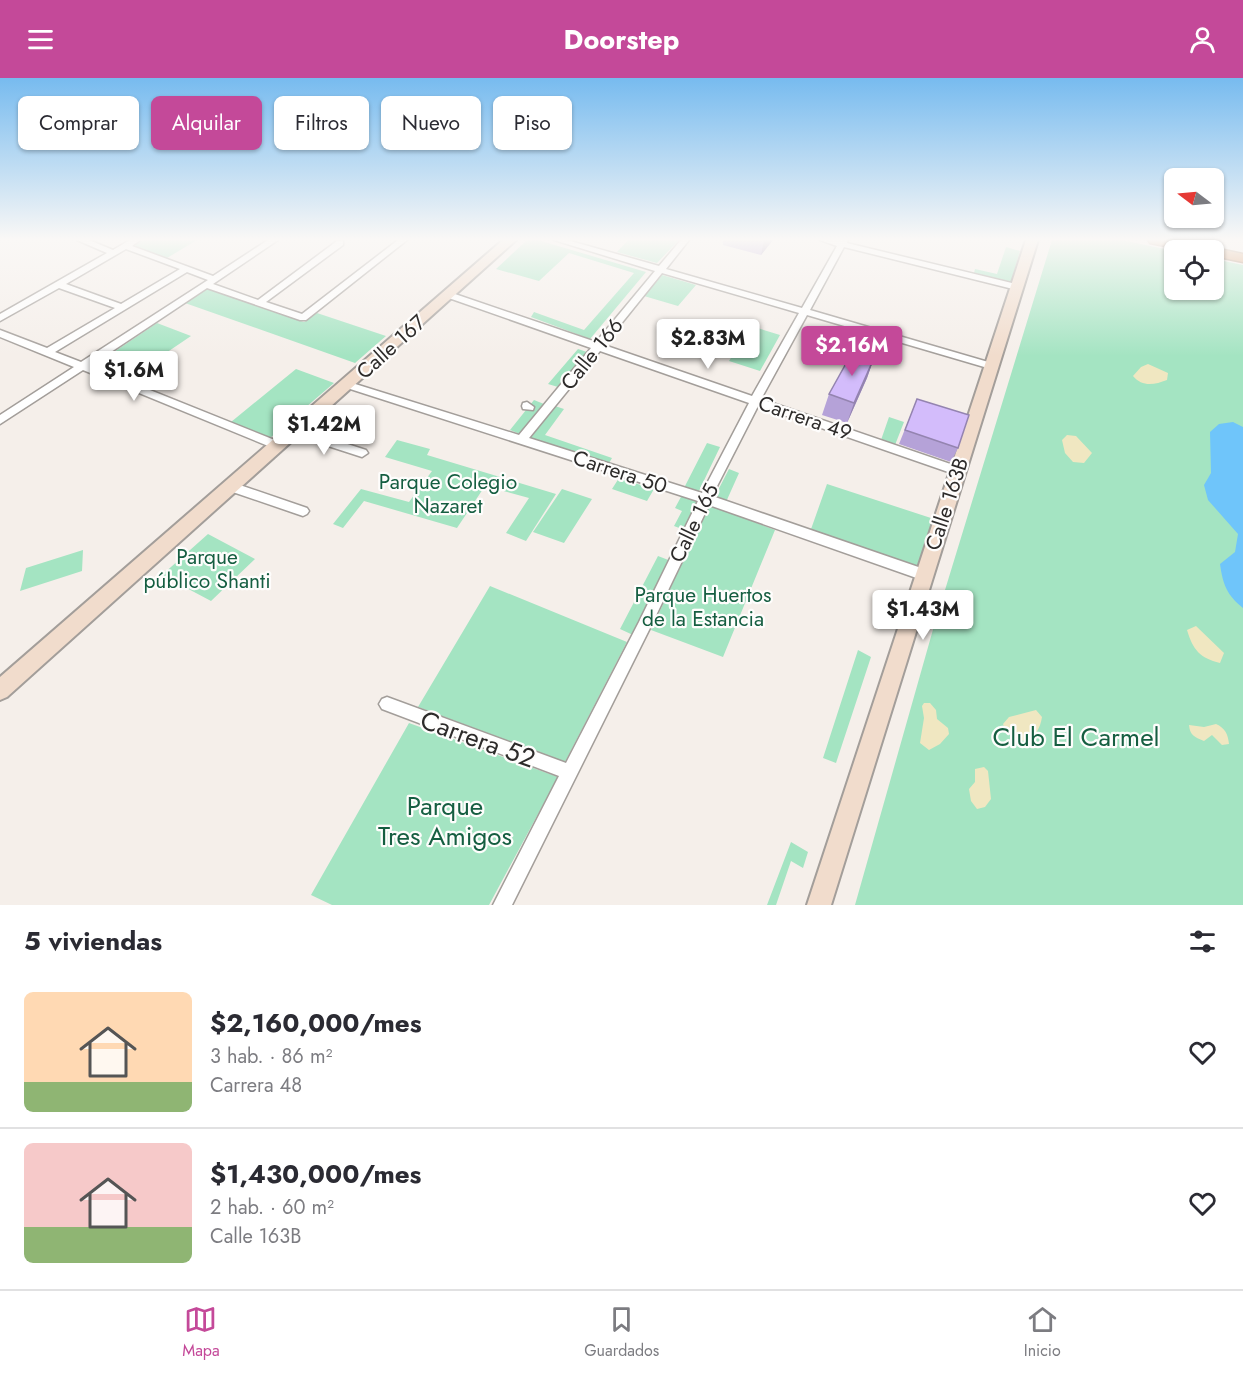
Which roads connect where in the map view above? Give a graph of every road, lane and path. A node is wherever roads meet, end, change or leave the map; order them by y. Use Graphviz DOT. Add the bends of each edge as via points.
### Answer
graph roads {
  1 [pos="68,279"];
  2 [pos="170,279"];
  3 [pos="204,279"];
  4 [pos="215,279"];
  5 [pos="292,279"];
  6 [pos="354,279"];
  7 [pos="467,279"];
  8 [pos="654,279"];
  9 [pos="691,279"];
  10 [pos="822,279"];
  11 [pos="984,279"];
  12 [pos="1020,279"];
  13 [pos="210,282"];
  14 [pos="58,284"];
  15 [pos="1017,287"];
  16 [pos="449,295"];
  17 [pos="259,303"];
  18 [pos="121,307"];
  19 [pos="804,311"];
  20 [pos="0,318"];
  21 [pos="0,333"];
  22 [pos="598,346"];
  23 [pos="48,352"];
  24 [pos="82,366"];
  25 [pos="991,366"];
  26 [pos="348,385"];
  27 [pos="754,401"];
  28 [pos="0,420"];
  29 [pos="295,431"];
  30 [pos="521,440"];
  31 [pos="278,446"];
  32 [pos="362,453"];
  33 [pos="958,471"];
  34 [pos="231,487"];
  35 [pos="706,499"];
  36 [pos="303,511"];
  37 [pos="925,575"];
  38 [pos="0,690"];
  39 [pos="387,704"];
  40 [pos="569,772"];
  41 [pos="502,905"];
  42 [pos="819,905"];
  1 -- 14 [label="street"];
  2 -- 18 [label="street"];
  3 -- 13 [label="street"];
  4 -- 13 [label="street"];
  5 -- 17 [label="street"];
  6 -- 17 [label="street" via="303,318"];
  7 -- 16 [label="street, Calle 167"];
  8 -- 22 [label="street, Calle 166"];
  9 -- 19 [label="street"];
  10 -- 19 [label="street, Calle 165"];
  11 -- 15 [label="street"];
  12 -- 15 [label="street, Calle 163B"];
  13 -- 17 [label="street"];
  13 -- 24 [label="street"];
  14 -- 18 [label="street"];
  14 -- 20 [label="street"];
  15 -- 25 [label="street, Calle 163B"];
  16 -- 22 [label="street, Carrera 49"];
  16 -- 26 [label="street, Calle 167"];
  18 -- 23 [label="street"];
  19 -- 25 [label="street"];
  19 -- 27 [label="street, Calle 165"];
  21 -- 23 [label="street"];
  22 -- 27 [label="street, Carrera 49"];
  22 -- 30 [label="street, Calle 166" via="535,409"];
  23 -- 24 [label="street"];
  24 -- 28 [label="street"];
  24 -- 31 [label="street"];
  25 -- 33 [label="street, Calle 163B"];
  26 -- 29 [label="street, Calle 167"];
  26 -- 30 [label="street, Carrera 50"];
  27 -- 33 [label="street, Carrera 49"];
  27 -- 35 [label="street, Calle 165"];
  29 -- 31 [label="street, Calle 167"];
  29 -- 32 [label="street"];
  30 -- 35 [label="street, Carrera 50"];
  31 -- 34 [label="street, Calle 167"];
  33 -- 37 [label="street, Calle 163B"];
  34 -- 36 [label="street"];
  34 -- 38 [label="street, Calle 167"];
  35 -- 37 [label="street, Carrera 50"];
  35 -- 40 [label="street, Calle 165"];
  37 -- 42 [label="street, Calle 163B"];
  39 -- 40 [label="street, Carrera 52"];
  40 -- 41 [label="street, Calle 165"];
}
